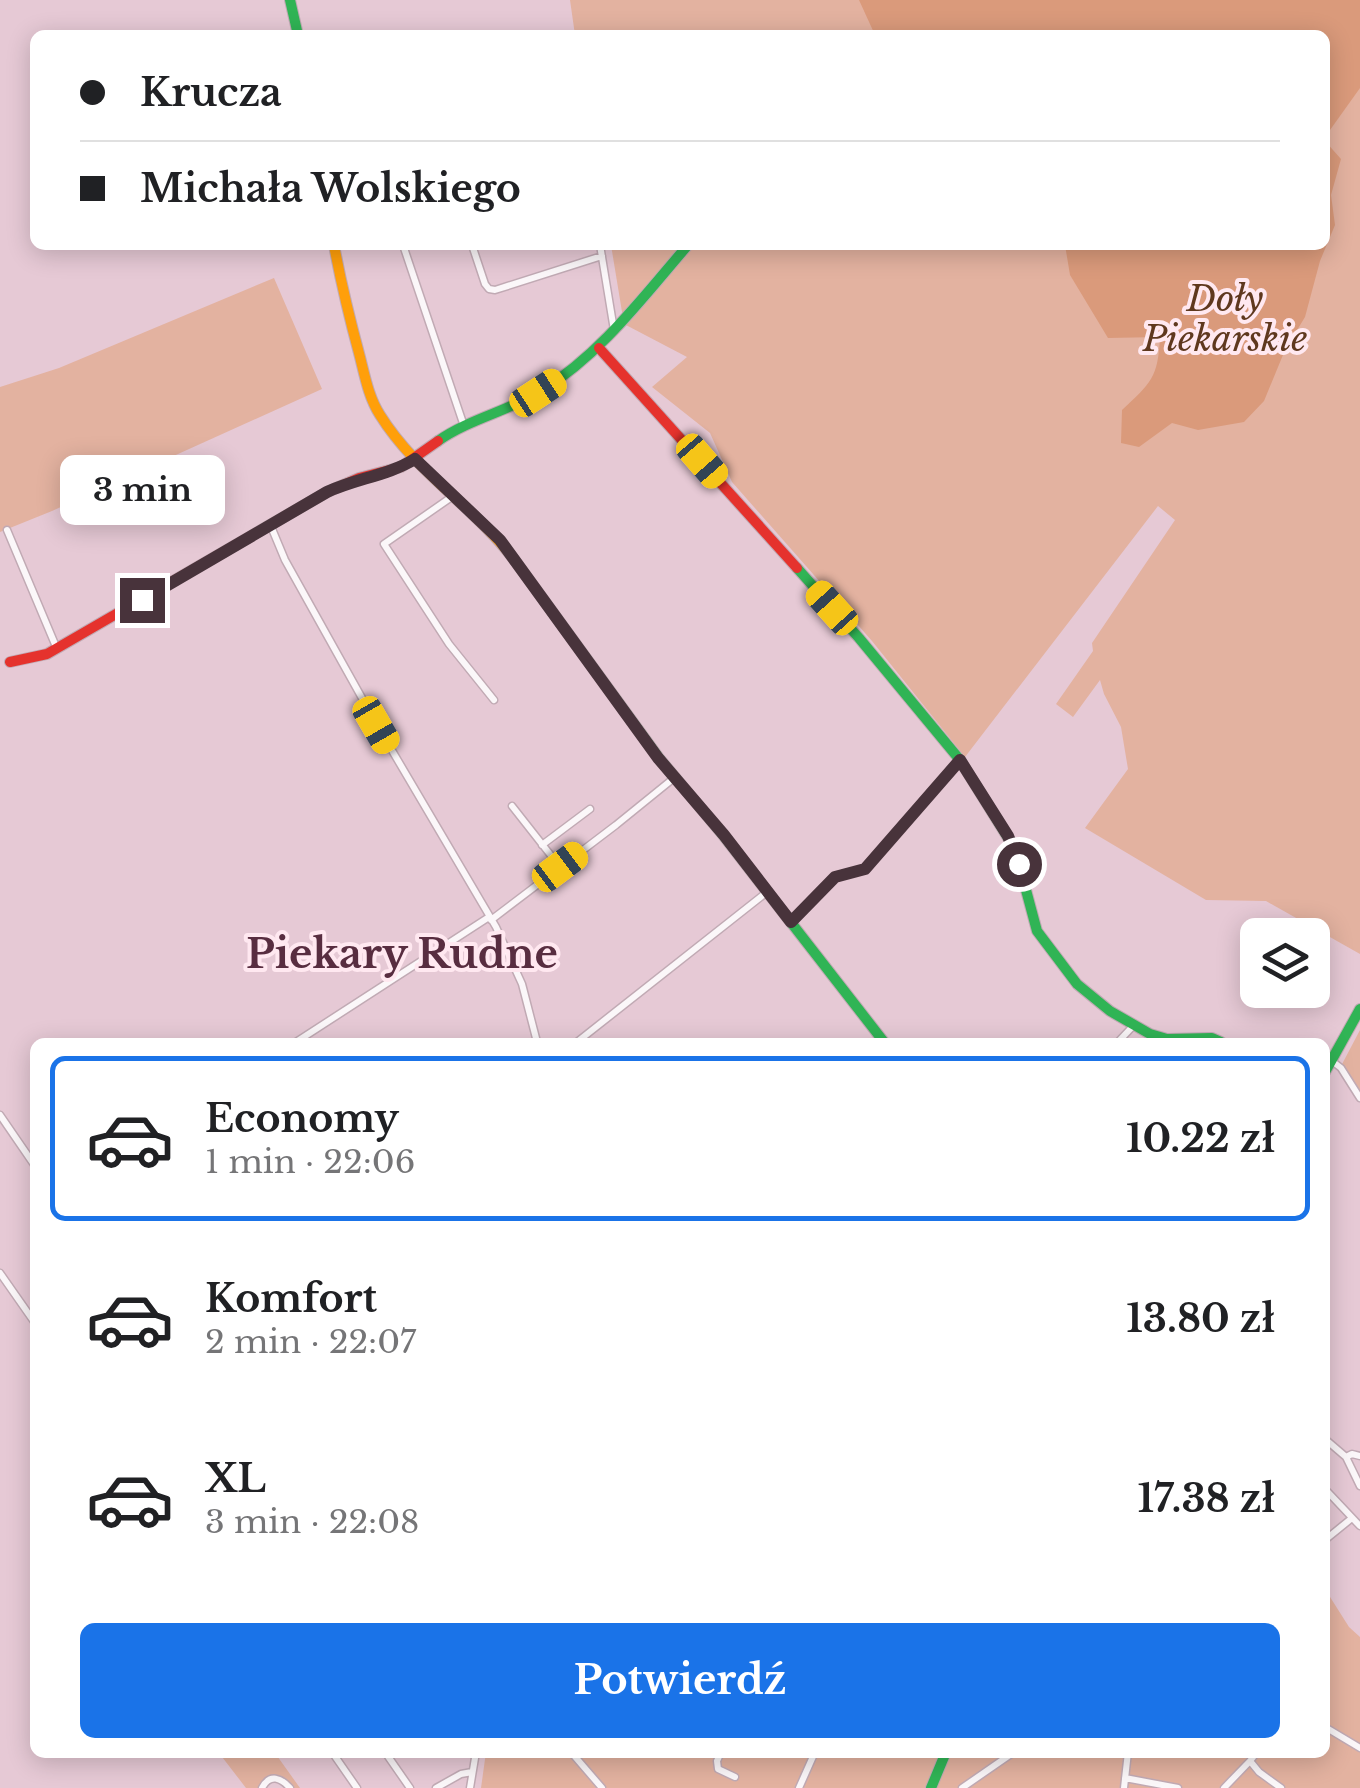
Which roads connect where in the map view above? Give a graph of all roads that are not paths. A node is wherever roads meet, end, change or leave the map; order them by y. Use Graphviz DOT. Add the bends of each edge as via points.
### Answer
graph roads {
  1 [pos="290,0"];
  2 [pos="297,30"];
  3 [pos="335,250"];
  4 [pos="406,250"];
  5 [pos="474,250"];
  6 [pos="601,250"];
  7 [pos="684,250"];
  8 [pos="602,256"];
  9 [pos="614,332"];
  10 [pos="599,348"];
  11 [pos="464,426"];
  12 [pos="415,459"];
  13 [pos="454,496"];
  14 [pos="270,524"];
  15 [pos="7,530"];
  16 [pos="58,649"];
  17 [pos="10,662"];
  18 [pos="494,700"];
  19 [pos="960,760"];
  20 [pos="674,778"];
  21 [pos="512,806"];
  22 [pos="590,810"];
  23 [pos="542,845"];
  24 [pos="560,867"];
  25 [pos="767,892"];
  26 [pos="490,918"];
  27 [pos="791,922"];
  28 [pos="1360,1009"];
  29 [pos="1134,1026"];
  30 [pos="302,1038"];
  31 [pos="536,1038"];
  32 [pos="582,1038"];
  33 [pos="881,1038"];
  34 [pos="1122,1038"];
  35 [pos="1159,1038"];
  36 [pos="1331,1060"];
  37 [pos="1360,1098"];
  38 [pos="0,1115"];
  39 [pos="30,1159"];
  40 [pos="0,1273"];
  41 [pos="30,1316"];
  42 [pos="1330,1443"];
  43 [pos="1346,1456"];
  44 [pos="1360,1456"];
  45 [pos="1360,1486"];
  46 [pos="1330,1497"];
  47 [pos="1352,1518"];
  48 [pos="1360,1526"];
  49 [pos="1330,1536"];
  50 [pos="1330,1730"];
  51 [pos="1360,1748"];
  52 [pos="336,1758"];
  53 [pos="389,1758"];
  54 [pos="475,1758"];
  55 [pos="576,1758"];
  56 [pos="718,1758"];
  57 [pos="813,1758"];
  58 [pos="944,1758"];
  59 [pos="1005,1758"];
  60 [pos="1127,1758"];
  61 [pos="1250,1760"];
  62 [pos="472,1772"];
  63 [pos="735,1777"];
  64 [pos="1125,1778"];
  65 [pos="262,1788"];
  66 [pos="290,1788"];
  67 [pos="357,1788"];
  68 [pos="410,1788"];
  69 [pos="436,1788"];
  70 [pos="470,1788"];
  71 [pos="602,1788"];
  72 [pos="799,1788"];
  73 [pos="932,1788"];
  74 [pos="962,1788"];
  75 [pos="1124,1788"];
  76 [pos="1178,1788"];
  77 [pos="1224,1788"];
  78 [pos="1282,1788"];
  1 -- 2 [label="main road"];
  3 -- 12 [label="main road" via="373,403"];
  4 -- 11 [label="street"];
  5 -- 8 [label="street" via="485,284 495,290"];
  6 -- 8 [label="street"];
  7 -- 9 [label="main road"];
  8 -- 9 [label="street"];
  9 -- 10 [label="main road"];
  10 -- 11 [label="main road" via="538,393"];
  10 -- 19 [label="main road"];
  11 -- 12 [label="main road"];
  12 -- 13 [label="main road"];
  12 -- 14 [label="main road" via="327,492"];
  13 -- 18 [label="street" via="384,544"];
  13 -- 20 [label="main road" via="508,550"];
  14 -- 16 [label="main road"];
  14 -- 26 [label="street" via="376,725"];
  15 -- 16 [label="street"];
  16 -- 17 [label="main road"];
  19 -- 27 [label="street" via="870,865 835,877"];
  19 -- 29 [label="main road" via="1014,849 1037,931 1090,997"];
  20 -- 24 [label="street"];
  20 -- 25 [label="main road"];
  21 -- 23 [label="street"];
  22 -- 23 [label="street"];
  23 -- 24 [label="street"];
  24 -- 26 [label="street"];
  25 -- 27 [label="main road"];
  25 -- 32 [label="street"];
  26 -- 30 [label="street"];
  26 -- 31 [label="street" via="522,984"];
  27 -- 33 [label="main road"];
  28 -- 36 [label="main road"];
  29 -- 34 [label="street"];
  29 -- 35 [label="main road"];
  36 -- 37 [label="street"];
  38 -- 39 [label="street"];
  40 -- 41 [label="street"];
  42 -- 43 [label="street"];
  43 -- 44 [label="street"];
  43 -- 45 [label="street"];
  46 -- 47 [label="street"];
  47 -- 48 [label="street"];
  47 -- 49 [label="street"];
  50 -- 51 [label="street"];
  52 -- 67 [label="street"];
  53 -- 68 [label="street"];
  54 -- 62 [label="street"];
  55 -- 71 [label="street"];
  56 -- 63 [label="street" via="718,1769"];
  57 -- 72 [label="street"];
  58 -- 73 [label="main road"];
  59 -- 74 [label="street"];
  60 -- 64 [label="street"];
  61 -- 77 [label="street"];
  61 -- 78 [label="street"];
  62 -- 69 [label="street"];
  62 -- 70 [label="street"];
  64 -- 75 [label="street"];
  64 -- 76 [label="street"];
  65 -- 66 [label="street" via="274,1778"];
}
